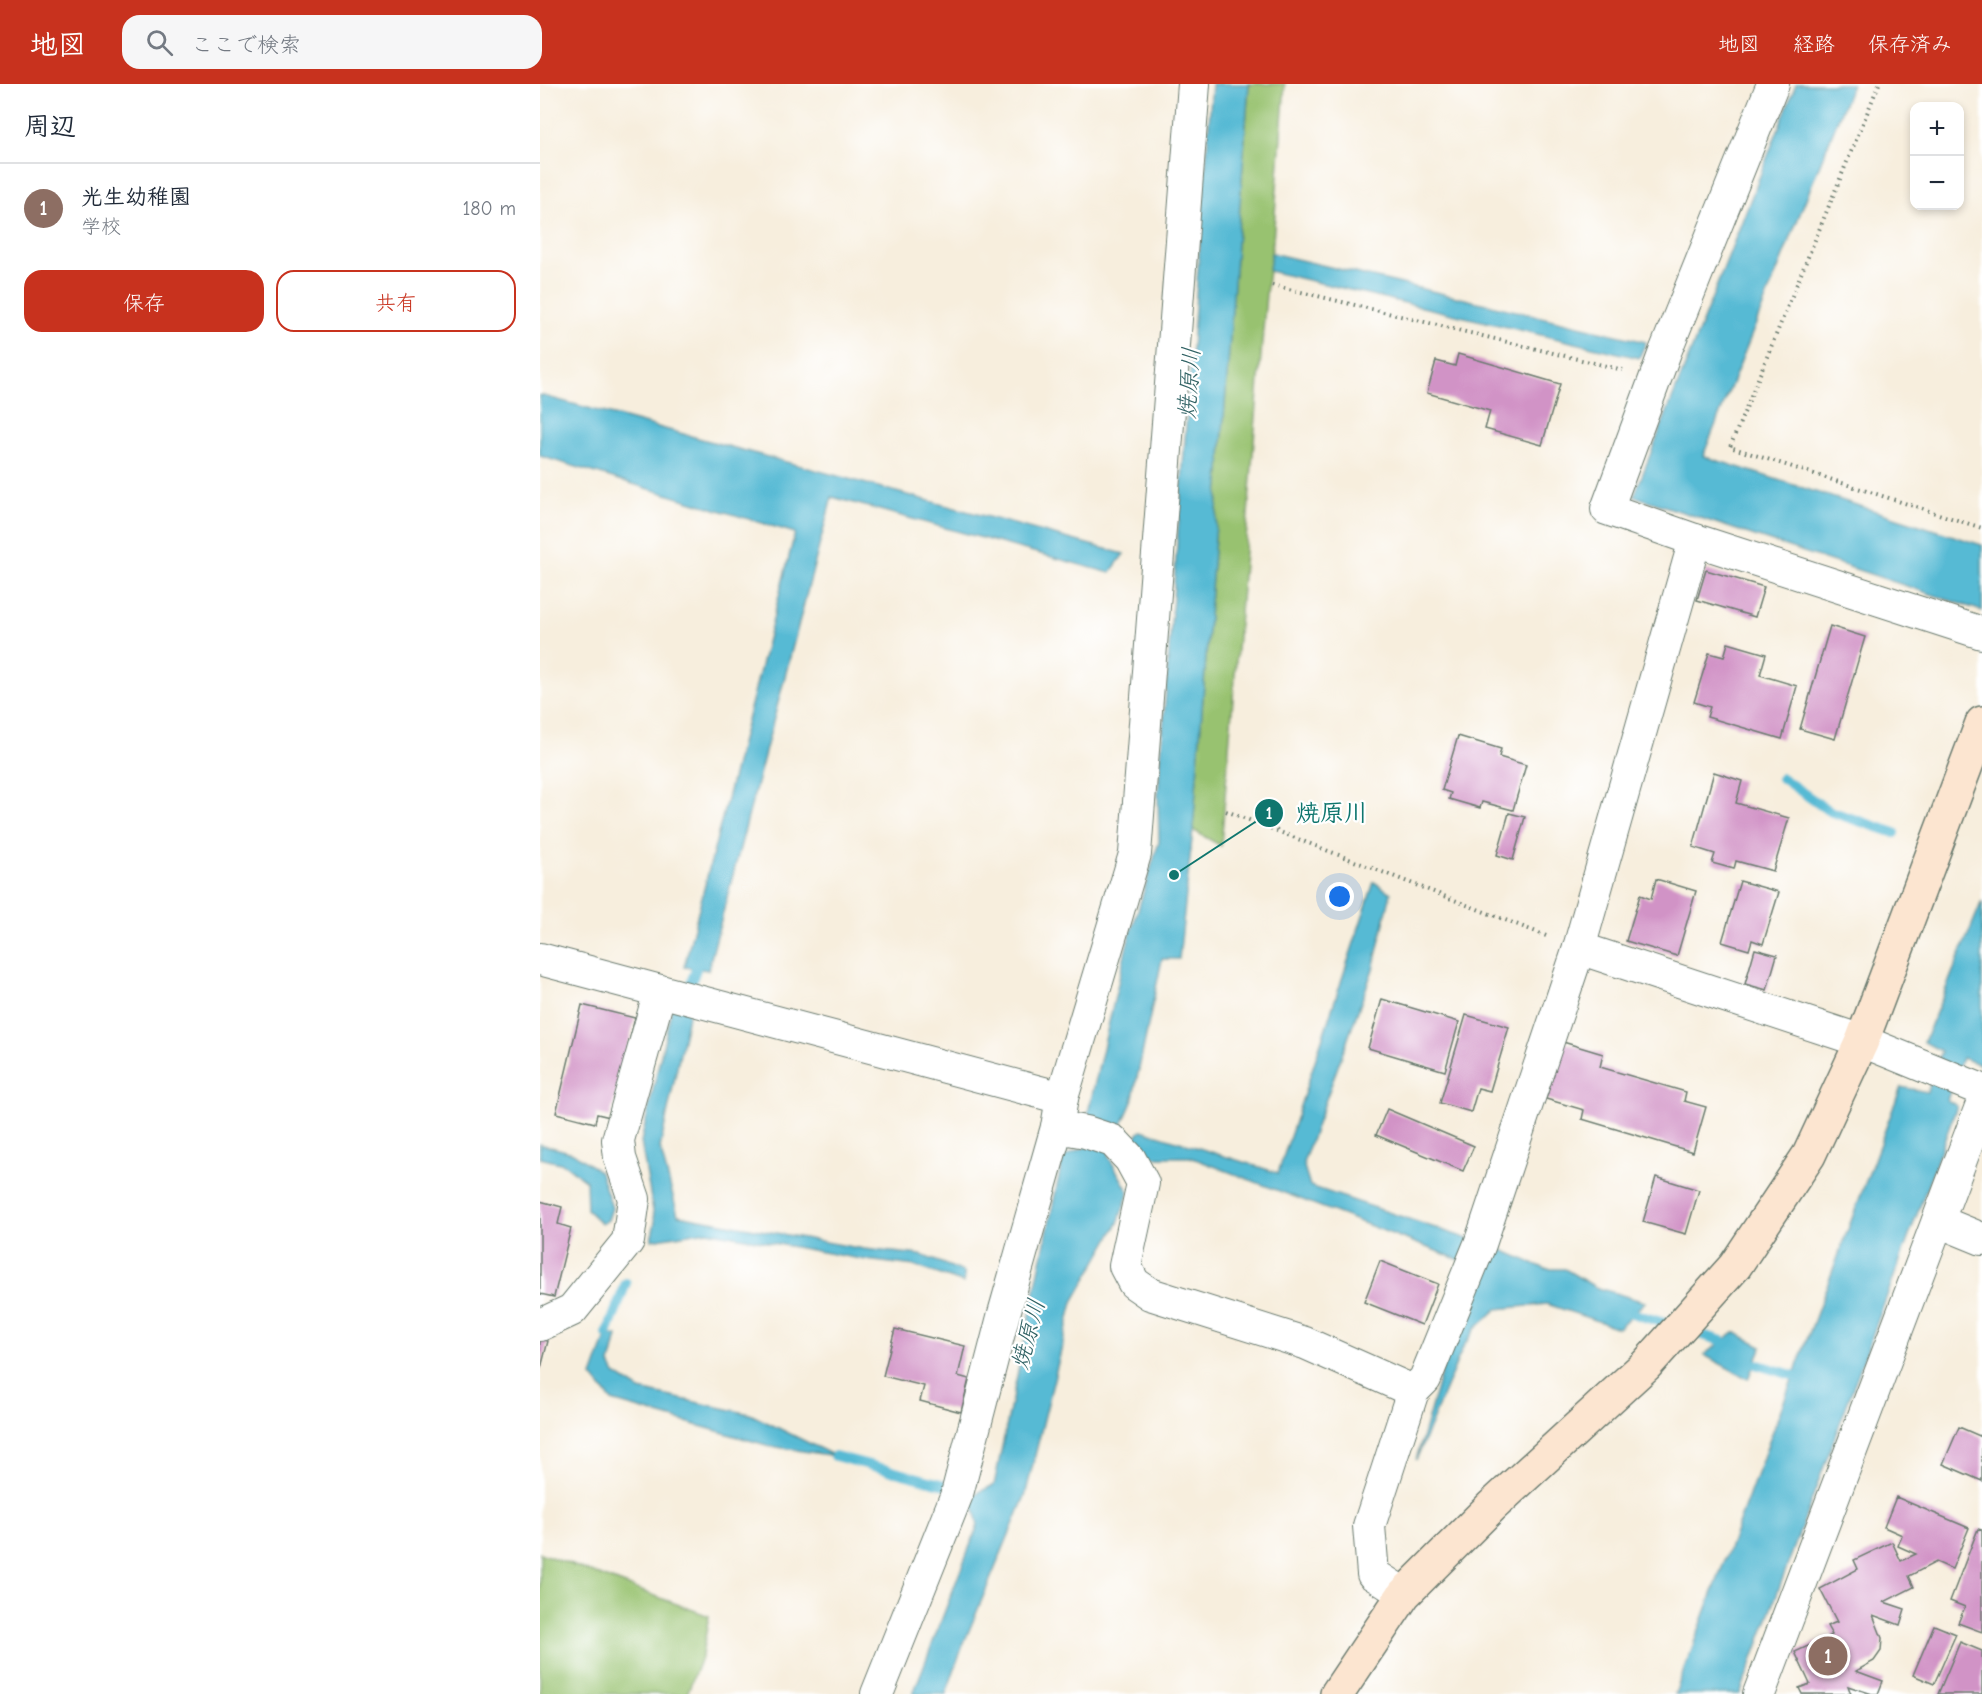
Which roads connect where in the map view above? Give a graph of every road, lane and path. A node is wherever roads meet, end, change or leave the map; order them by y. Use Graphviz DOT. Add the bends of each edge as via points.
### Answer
graph roads {
  1 [pos="1194,84"];
  2 [pos="1773,84"];
  3 [pos="1879,84"];
  4 [pos="1272,285"];
  5 [pos="1656,377"];
  6 [pos="1982,528"];
  7 [pos="1695,540"];
  8 [pos="1982,633"];
  9 [pos="1982,723"];
  10 [pos="1226,811"];
  11 [pos="1579,948"];
  12 [pos="540,959"];
  13 [pos="660,991"];
  14 [pos="1862,1041"];
  15 [pos="1982,1090"];
  16 [pos="1982,1104"];
  17 [pos="1079,1125"];
  18 [pos="1938,1221"];
  19 [pos="1982,1239"];
  20 [pos="540,1325"];
  21 [pos="1413,1391"];
  22 [pos="1404,1594"];
  23 [pos="877,1694"];
  24 [pos="1337,1694"];
  25 [pos="1760,1694"];
  1 -- 17 [label="street" via="1135,854"];
  2 -- 5 [label="street"];
  3 -- 6 [label="path" via="1730,447"];
  4 -- 5 [label="path"];
  5 -- 7 [label="street" via="1607,509"];
  7 -- 8 [label="street"];
  7 -- 11 [label="street"];
  9 -- 14 [label="street"];
  10 -- 11 [label="path"];
  11 -- 14 [label="street"];
  11 -- 21 [label="street" via="1476,1254 1425,1379"];
  12 -- 13 [label="street"];
  13 -- 17 [label="street" via="711,1004"];
  13 -- 20 [label="street" via="618,1140 634,1199 628,1241 572,1310"];
  14 -- 15 [label="street"];
  14 -- 22 [label="street" via="1809,1155 1736,1266 1646,1365 1492,1506"];
  16 -- 18 [label="street"];
  17 -- 21 [label="street" via="1130,1159 1143,1183 1125,1266 1134,1283 1150,1294 1305,1343"];
  17 -- 23 [label="street" via="1003,1317 957,1494"];
  18 -- 19 [label="street"];
  18 -- 25 [label="street"];
  21 -- 22 [label="street" via="1369,1526 1373,1574"];
  22 -- 24 [label="street"];
}
